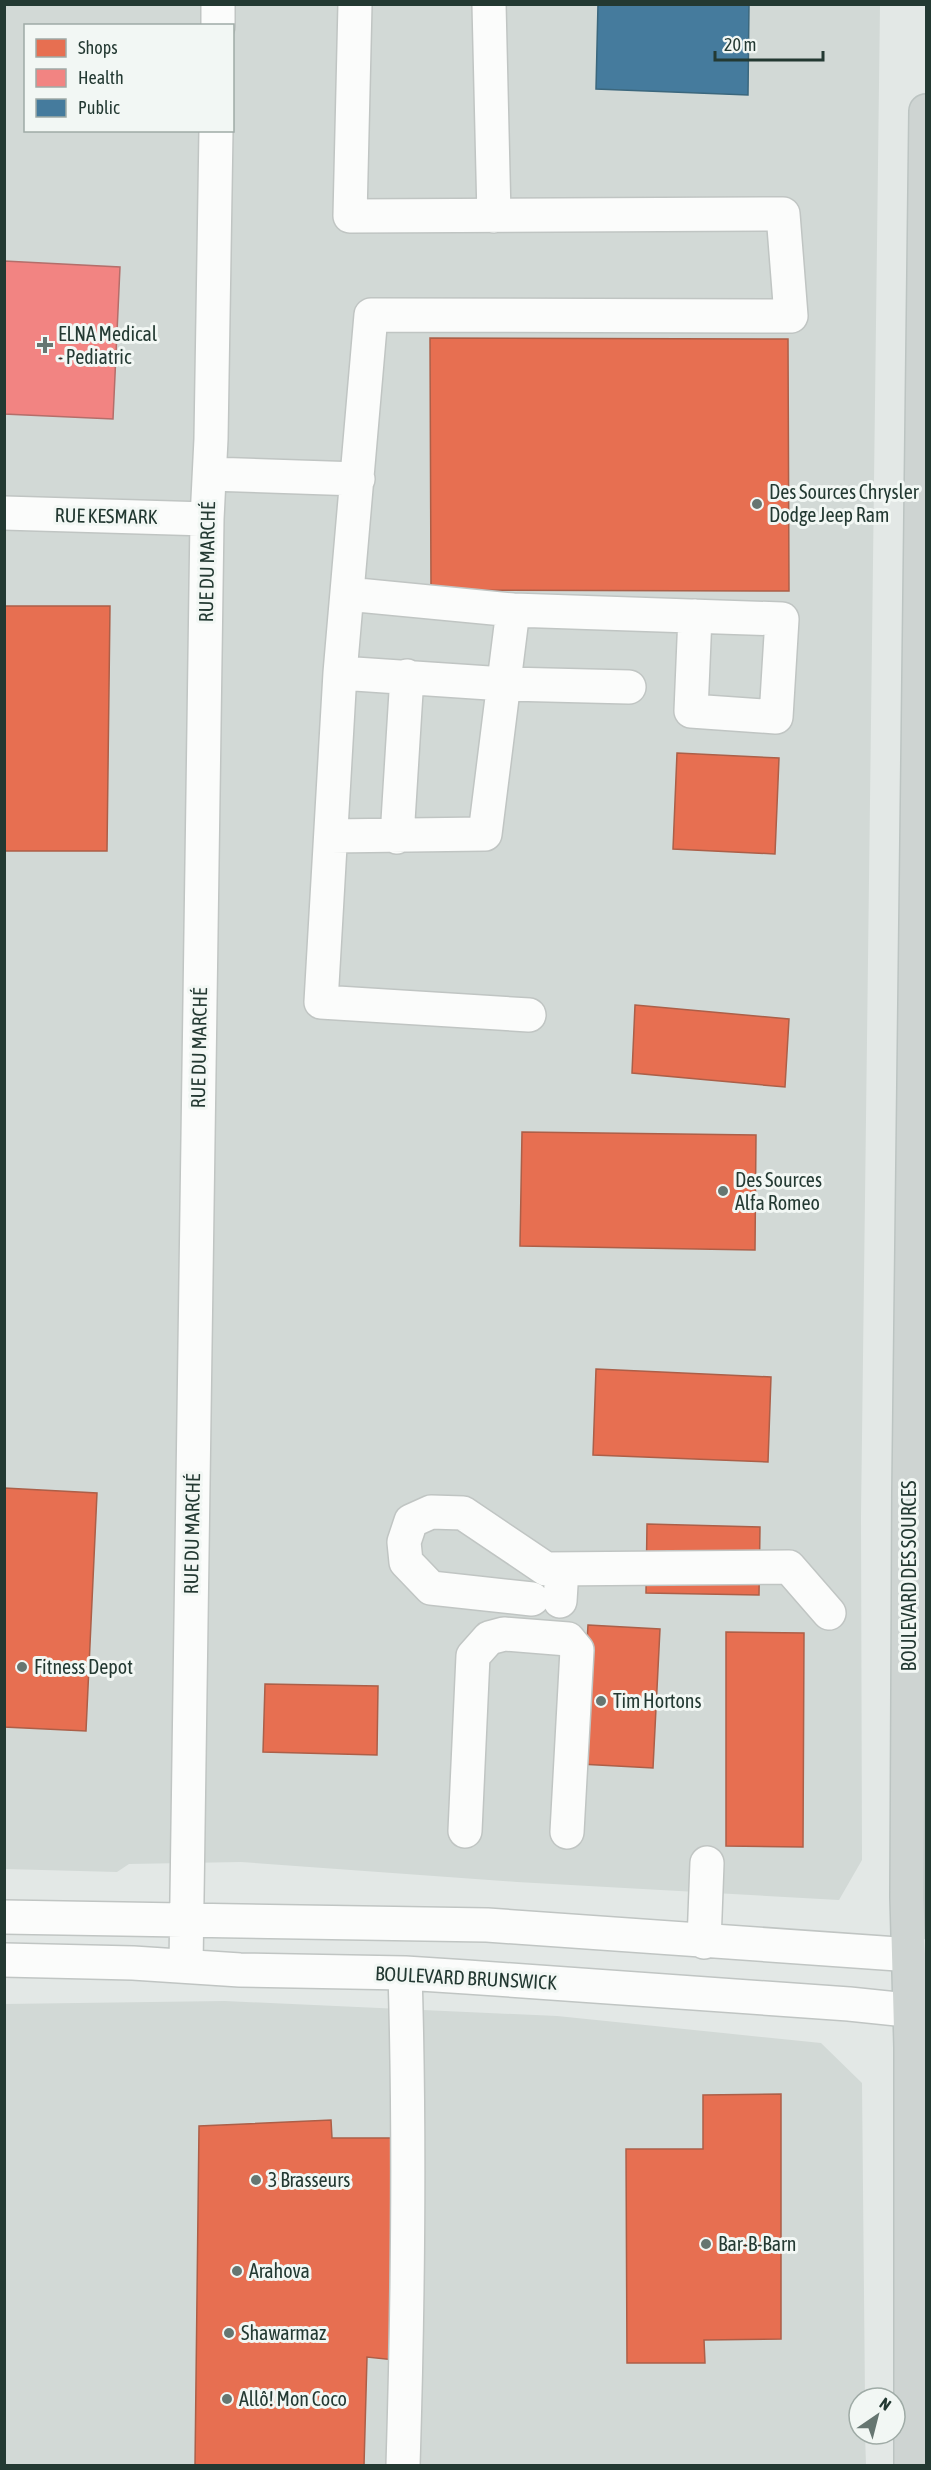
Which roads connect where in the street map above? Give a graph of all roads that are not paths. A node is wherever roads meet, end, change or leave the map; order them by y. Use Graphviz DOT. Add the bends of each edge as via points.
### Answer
graph roads {
  1 [pos="218,4"];
  2 [pos="355,4"];
  3 [pos="489,4"];
  4 [pos="218,24"];
  5 [pos="927,111"];
  6 [pos="216,132"];
  7 [pos="494,216"];
  8 [pos="210,474"];
  9 [pos="358,479"];
  10 [pos="4,513"];
  11 [pos="207,519"];
  12 [pos="347,594"];
  13 [pos="513,610"];
  14 [pos="694,616"];
  15 [pos="340,673"];
  16 [pos="407,676"];
  17 [pos="504,684"];
  18 [pos="629,687"];
  19 [pos="331,836"];
  20 [pos="397,837"];
  21 [pos="529,1015"];
  22 [pos="552,1590"];
  23 [pos="829,1613"];
  24 [pos="465,1830"];
  25 [pos="567,1832"];
  26 [pos="707,1863"];
  27 [pos="4,1917"];
  28 [pos="187,1919"];
  29 [pos="704,1942"];
  30 [pos="917,1955"];
  31 [pos="4,1960"];
  32 [pos="186,1966"];
  33 [pos="405,1973"];
  34 [pos="918,2011"];
  35 [pos="403,2466"];
  36 [pos="911,2466"];
  1 -- 4 [label="street"];
  2 -- 7 [label="street" via="350,216"];
  3 -- 7 [label="street"];
  5 -- 30 [label="main road, BOULEVARD DES SOURCES" via="909,1491"];
  6 -- 8 [label="street, RUE DU MARCHÉ"];
  7 -- 9 [label="street" via="783,214 791,316 371,315"];
  8 -- 9 [label="street"];
  8 -- 11 [label="street, RUE DU MARCHÉ"];
  9 -- 12 [label="street"];
  10 -- 11 [label="street, RUE KESMARK"];
  11 -- 28 [label="street, RUE DU MARCHÉ"];
  12 -- 13 [label="street"];
  12 -- 15 [label="street"];
  13 -- 14 [label="street"];
  13 -- 17 [label="street"];
  14 -- 14 [label="street" via="782,617 776,717 691,711"];
  15 -- 16 [label="street"];
  15 -- 19 [label="street"];
  16 -- 17 [label="street"];
  16 -- 20 [label="street"];
  17 -- 18 [label="street"];
  17 -- 20 [label="street" via="484,834"];
  19 -- 20 [label="street"];
  19 -- 21 [label="street" via="321,1002"];
  22 -- 23 [label="street" via="789,1567"];
  24 -- 25 [label="street" via="472,1656 489,1638 504,1634 568,1639 577,1650"];
  26 -- 29 [label="street"];
  27 -- 28 [label="street"];
  28 -- 29 [label="street" via="487,1925"];
  28 -- 32 [label="street, RUE DU MARCHÉ"];
  29 -- 30 [label="street"];
  30 -- 34 [label="main road, BOULEVARD DES SOURCES"];
  31 -- 32 [label="street, BOULEVARD BRUNSWICK"];
  32 -- 33 [label="street, BOULEVARD BRUNSWICK"];
  33 -- 34 [label="street, BOULEVARD BRUNSWICK"];
  33 -- 35 [label="street" via="408,2052"];
  34 -- 36 [label="main road, BOULEVARD DES SOURCES"];
}
